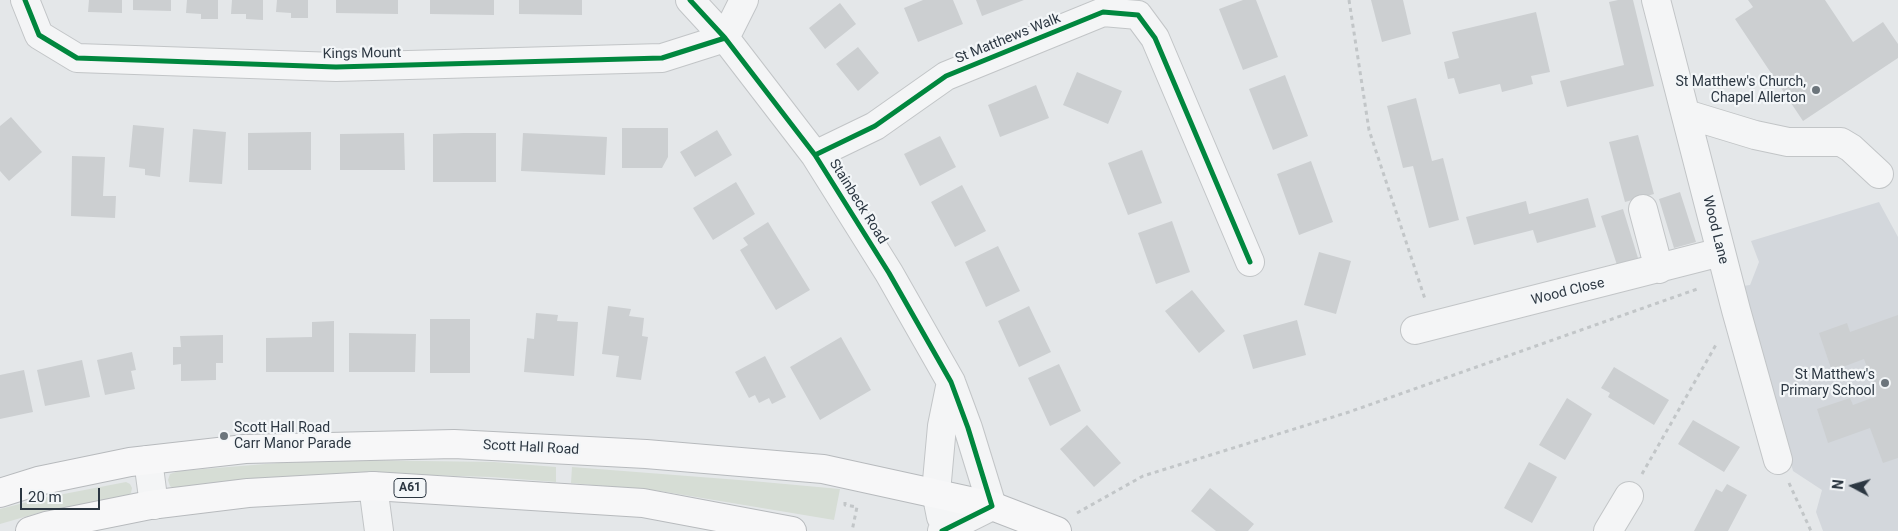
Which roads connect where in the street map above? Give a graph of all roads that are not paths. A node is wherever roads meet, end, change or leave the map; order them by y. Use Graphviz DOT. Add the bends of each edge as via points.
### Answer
graph roads {
  1 [pos="26,0"];
  2 [pos="690,0"];
  3 [pos="744,0"];
  4 [pos="1656,0"];
  5 [pos="725,38"];
  6 [pos="1686,114"];
  7 [pos="815,155"];
  8 [pos="1879,174"];
  9 [pos="1643,208"];
  10 [pos="1250,262"];
  11 [pos="1724,265"];
  12 [pos="1659,269"];
  13 [pos="1425,328"];
  14 [pos="951,382"];
  15 [pos="148,460"];
  16 [pos="1778,460"];
  17 [pos="373,486"];
  18 [pos="936,492"];
  19 [pos="0,493"];
  20 [pos="1629,496"];
  21 [pos="154,505"];
  22 [pos="992,506"];
  23 [pos="41,529"];
  24 [pos="1053,530"];
  25 [pos="379,531"];
  26 [pos="792,531"];
  27 [pos="943,531"];
  28 [pos="1608,531"];
  1 -- 5 [label="street, Kings Mount" via="39,35 77,58 336,67 662,58"];
  2 -- 5 [label="street, Stainbeck Road"];
  3 -- 5 [label="street"];
  4 -- 6 [label="street, Wood Lane"];
  5 -- 7 [label="street, Stainbeck Road"];
  6 -- 8 [label="street" via="1788,142 1841,142"];
  6 -- 11 [label="street, Wood Lane"];
  7 -- 10 [label="street, St Matthews Walk" via="875,126 946,76 1102,12 1138,15 1155,38"];
  7 -- 14 [label="street, Stainbeck Road" via="889,273"];
  9 -- 12 [label="street"];
  11 -- 12 [label="street, Wood Close"];
  11 -- 16 [label="street, Wood Lane"];
  12 -- 13 [label="street, Wood Close"];
  14 -- 18 [label="street" via="942,426"];
  14 -- 22 [label="street, Stainbeck Road"];
  15 -- 18 [label="highway, Scott Hall Road" via="245,449 454,444 823,468"];
  15 -- 19 [label="highway, Scott Hall Road" via="38,481"];
  15 -- 21 [label="street"];
  17 -- 21 [label="highway, A61" via="248,493"];
  17 -- 25 [label="street"];
  17 -- 26 [label="highway, A61" via="643,503"];
  18 -- 22 [label="highway, Scott Hall Road"];
  18 -- 27 [label="street"];
  20 -- 28 [label="street"];
  21 -- 23 [label="highway, A61"];
  22 -- 24 [label="highway, Scott Hall Road"];
  22 -- 27 [label="street"];
}
